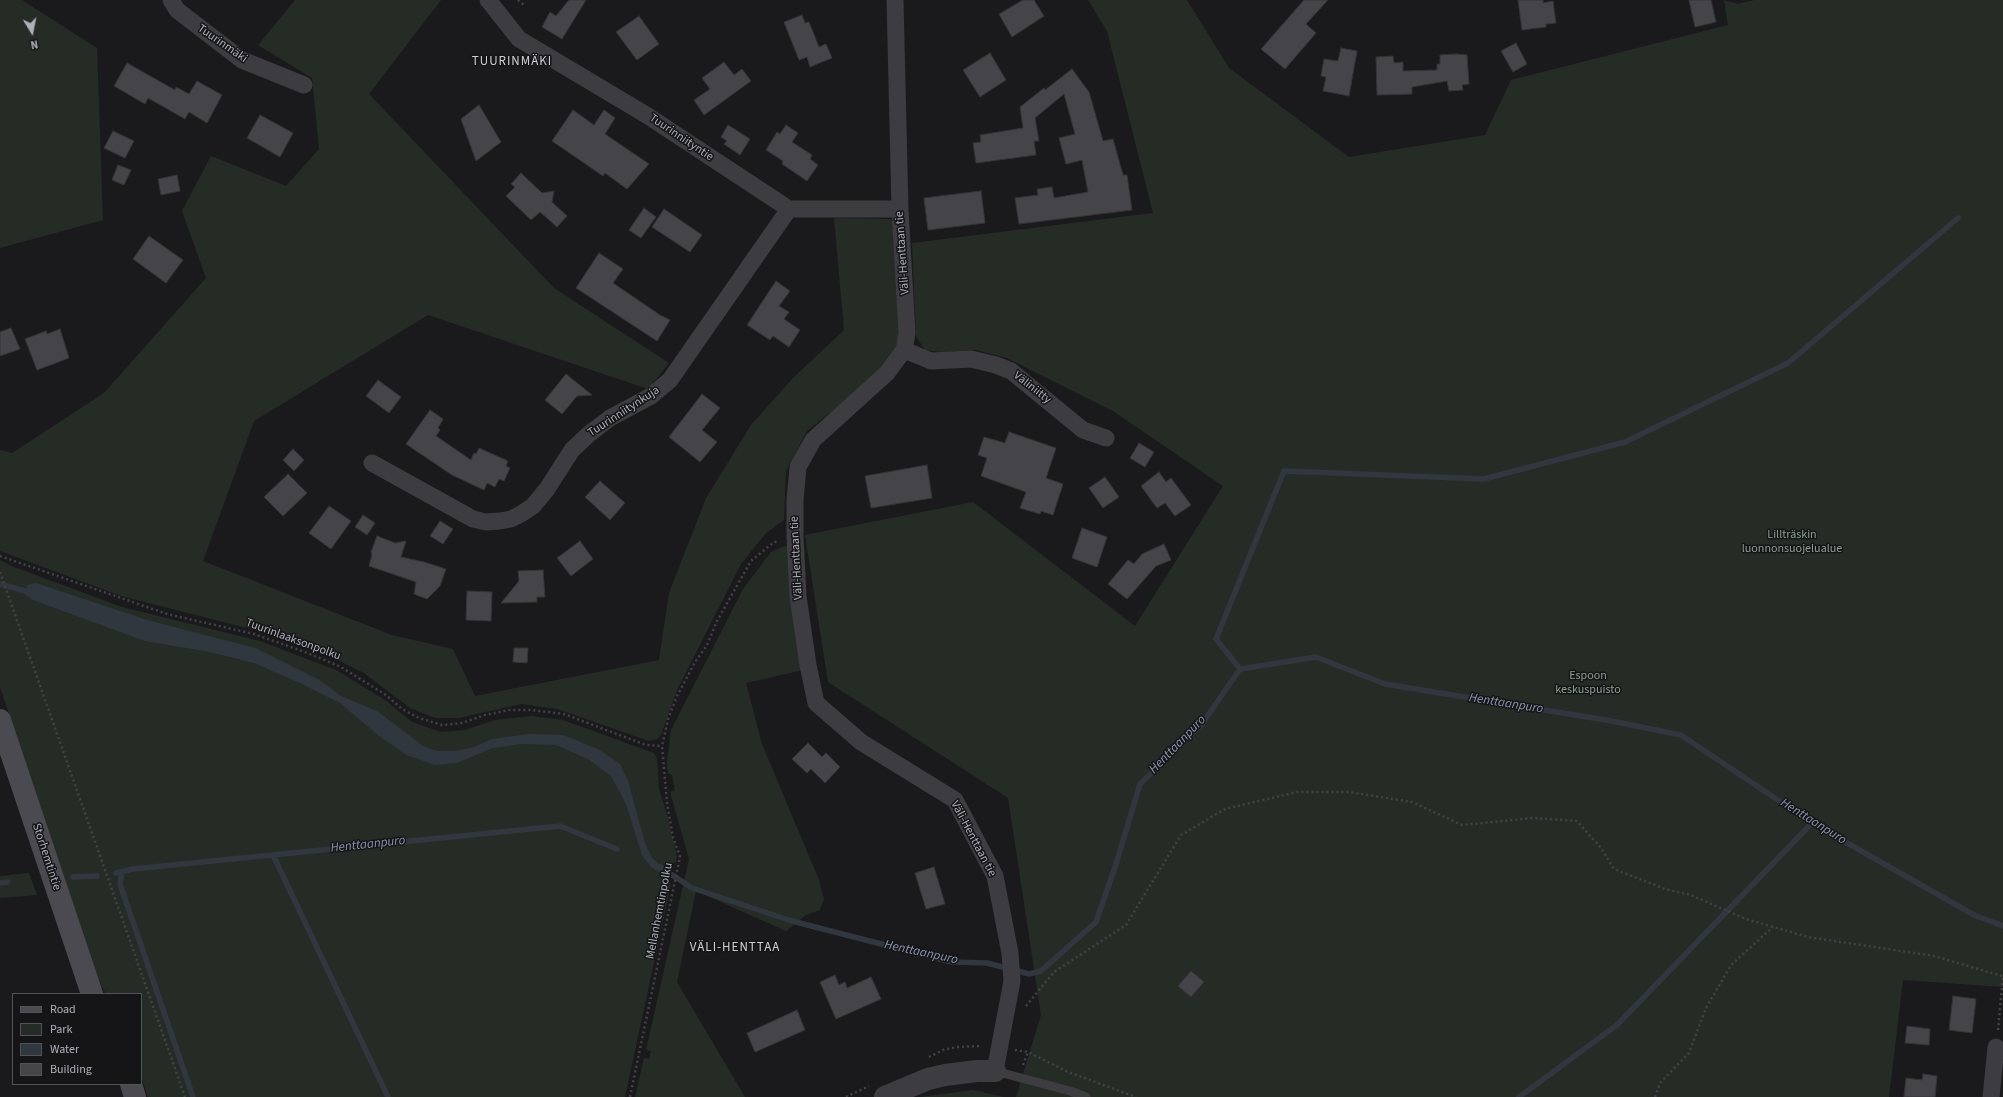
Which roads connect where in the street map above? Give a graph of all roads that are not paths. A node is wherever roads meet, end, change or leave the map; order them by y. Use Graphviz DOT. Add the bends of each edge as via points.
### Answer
graph roads {
  1 [pos="171,0"];
  2 [pos="488,0"];
  3 [pos="895,0"];
  4 [pos="304,85"];
  5 [pos="900,209"];
  6 [pos="789,210"];
  7 [pos="904,350"];
  8 [pos="1106,438"];
  9 [pos="372,463"];
  10 [pos="0,720"];
  11 [pos="92,993"];
  12 [pos="1996,1047"];
  13 [pos="995,1071"];
  14 [pos="131,1085"];
  15 [pos="1995,1094"];
  16 [pos="136,1097"];
  17 [pos="885,1097"];
  18 [pos="1086,1097"];
  1 -- 4 [label="street, Tuurinmäki" via="177,10 242,60"];
  2 -- 6 [label="street, Tuurinniityntie" via="518,39 648,116"];
  3 -- 5 [label="street, Väli-Henttaan tie"];
  5 -- 6 [label="street"];
  5 -- 7 [label="street, Väli-Henttaan tie" via="907,317"];
  6 -- 9 [label="street, Tuurinniitynkuja" via="670,380 651,396 610,418 589,434 572,450 539,498 521,514 500,521 486,522 473,519"];
  7 -- 8 [label="street, Väliniitty" via="931,361 971,359 1011,371 1084,430"];
  7 -- 13 [label="street, Väli-Henttaan tie" via="887,373 813,440 798,467 795,500 798,596 816,703 861,742 955,800 995,876 1010,953 1012,981"];
  10 -- 11 [label="main road, Storhemtintie"];
  12 -- 15 [label="street"];
  13 -- 17 [label="street" via="945,1074"];
  13 -- 18 [label="lane"];
  14 -- 16 [label="main road"];
}
